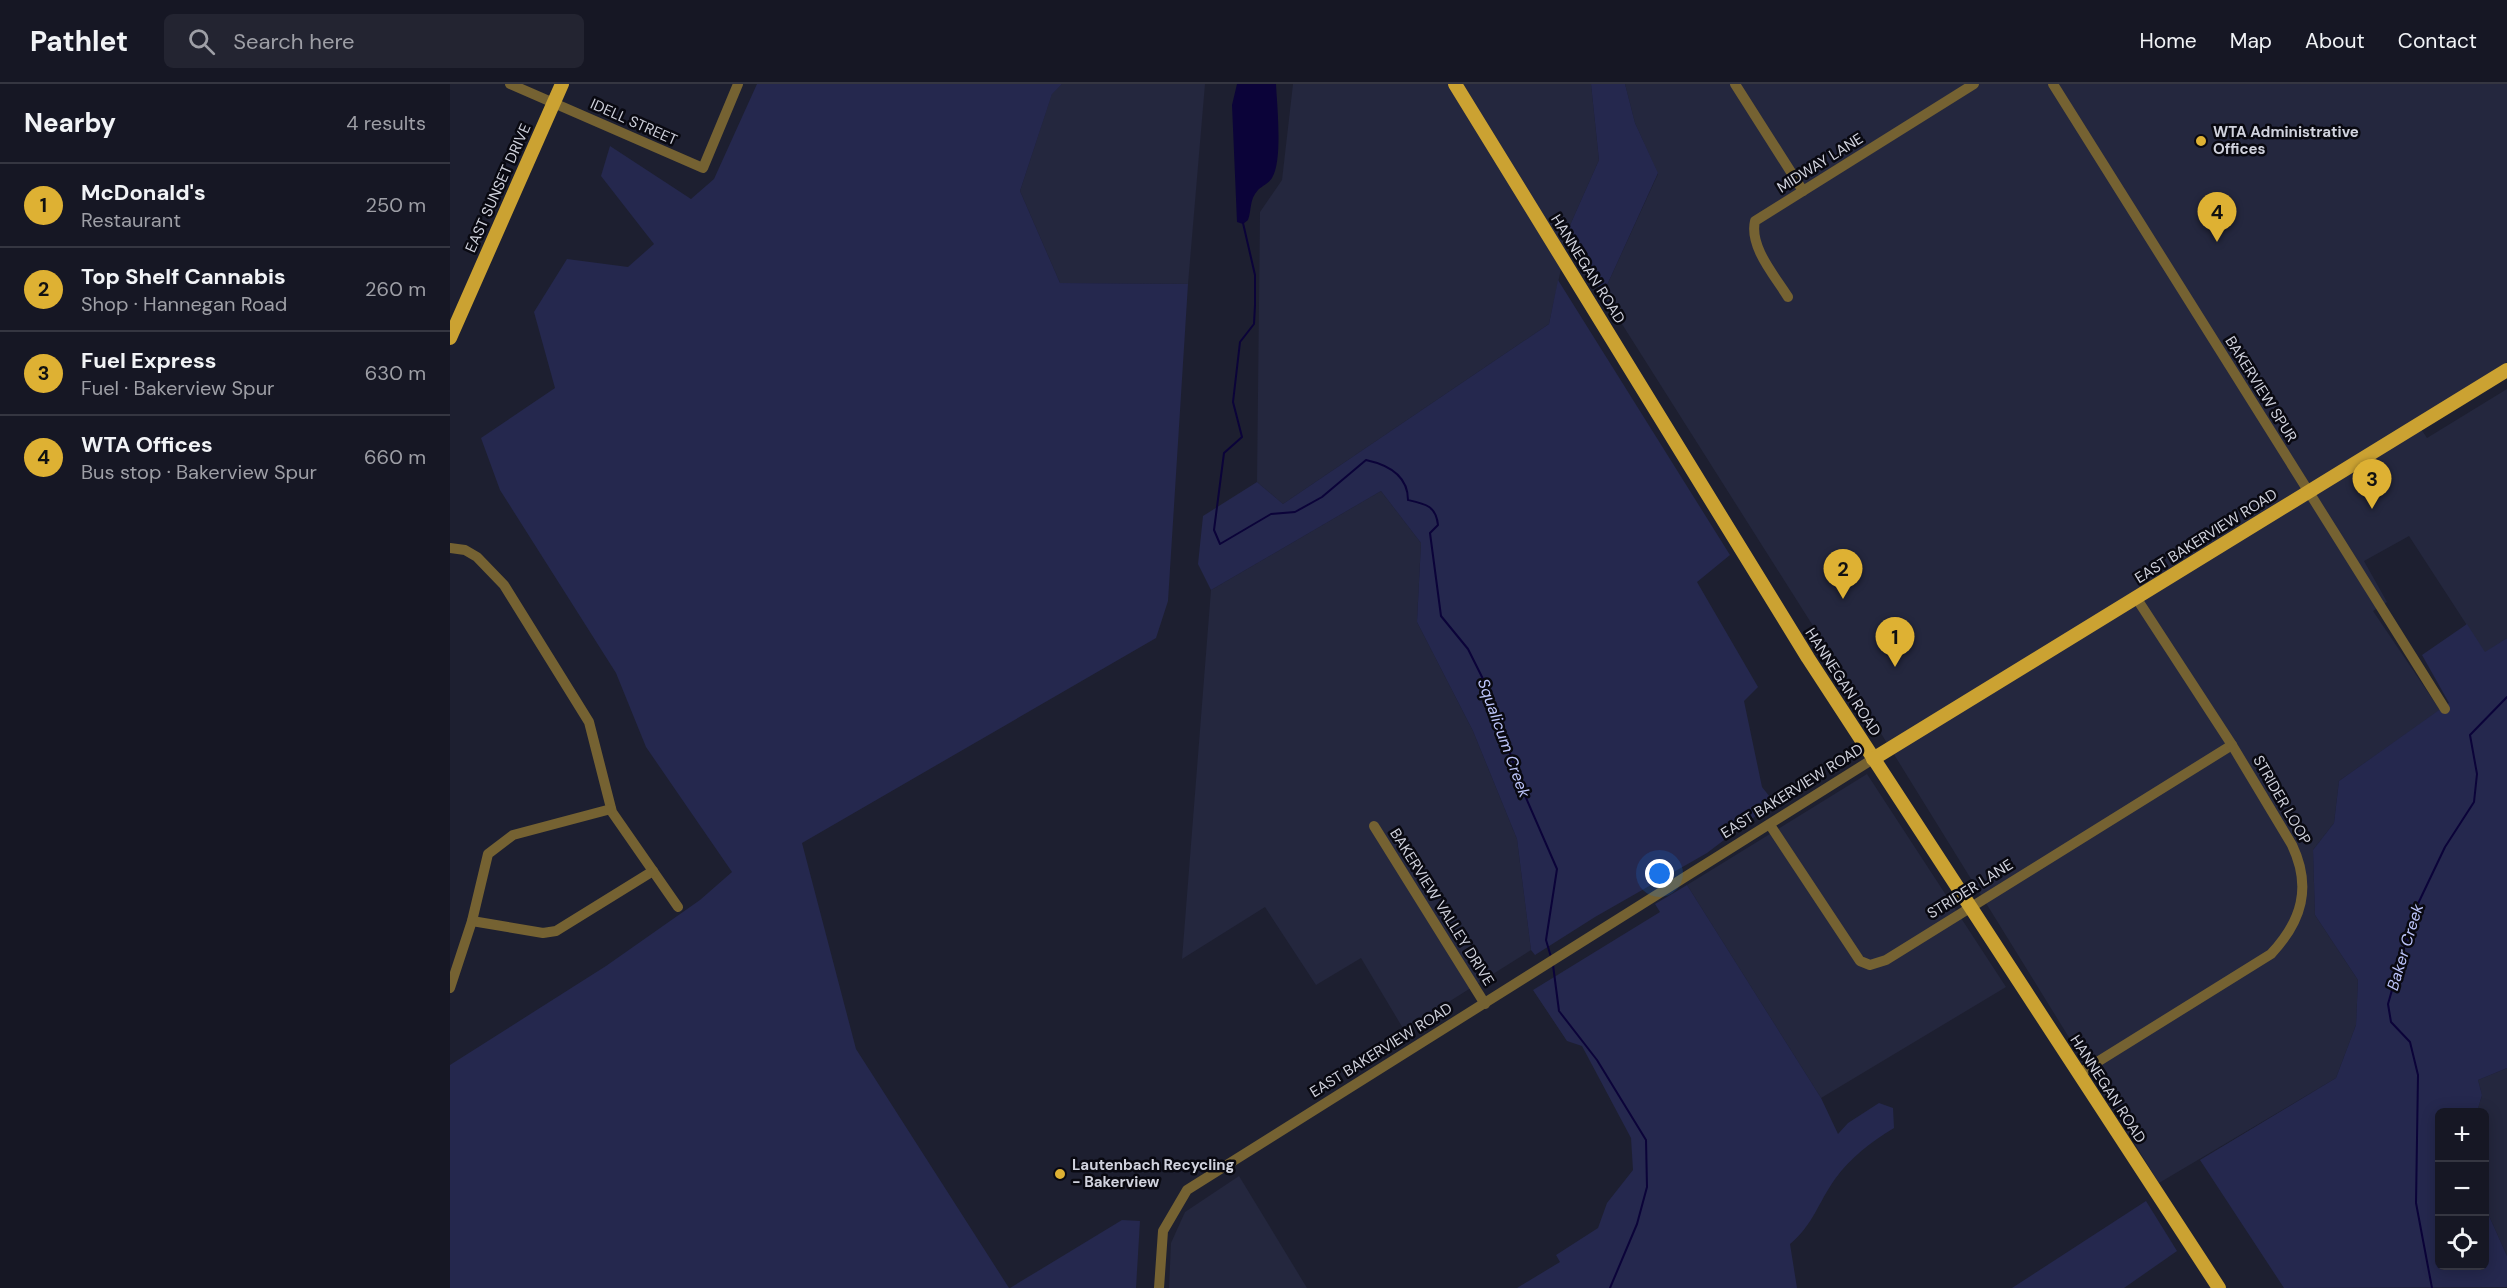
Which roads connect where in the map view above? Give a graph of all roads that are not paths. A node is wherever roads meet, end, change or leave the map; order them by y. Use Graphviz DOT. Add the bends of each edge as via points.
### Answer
graph roads {
  1 [pos="510,84"];
  2 [pos="562,84"];
  3 [pos="738,84"];
  4 [pos="1455,84"];
  5 [pos="1735,84"];
  6 [pos="1974,84"];
  7 [pos="2053,84"];
  8 [pos="554,103"];
  9 [pos="1803,191"];
  10 [pos="1788,297"];
  11 [pos="450,337"];
  12 [pos="2507,370"];
  13 [pos="2308,492"];
  14 [pos="450,548"];
  15 [pos="2137,599"];
  16 [pos="2445,709"];
  17 [pos="2232,745"];
  18 [pos="1873,759"];
  19 [pos="611,809"];
  20 [pos="1374,825"];
  21 [pos="1770,825"];
  22 [pos="652,871"];
  23 [pos="678,907"];
  24 [pos="1969,908"];
  25 [pos="472,921"];
  26 [pos="450,988"];
  27 [pos="1485,1004"];
  28 [pos="2078,1074"];
  29 [pos="1160,1288"];
  30 [pos="2219,1288"];
  1 -- 8 [label="street, IDELL STREET"];
  2 -- 8 [label="main road, EAST SUNSET DRIVE"];
  3 -- 8 [label="street, IDELL STREET" via="703,168"];
  4 -- 18 [label="main road, HANNEGAN ROAD"];
  5 -- 9 [label="street"];
  6 -- 9 [label="street, MIDWAY LANE"];
  7 -- 13 [label="street, BAKERVIEW SPUR"];
  8 -- 11 [label="main road, EAST SUNSET DRIVE"];
  9 -- 10 [label="street, MIDWAY LANE" via="1755,222 1753,232"];
  12 -- 13 [label="main road, EAST BAKERVIEW ROAD"];
  13 -- 15 [label="main road, EAST BAKERVIEW ROAD"];
  13 -- 16 [label="street, BAKERVIEW SPUR"];
  14 -- 19 [label="street" via="477,557 504,585 577,702 589,722"];
  15 -- 17 [label="street, STRIDER LOOP"];
  15 -- 18 [label="main road, EAST BAKERVIEW ROAD"];
  17 -- 24 [label="street, STRIDER LANE"];
  17 -- 28 [label="street, STRIDER LOOP" via="2300,861 2303,896 2289,935 2271,954"];
  18 -- 21 [label="street, EAST BAKERVIEW ROAD"];
  18 -- 24 [label="main road, HANNEGAN ROAD"];
  19 -- 22 [label="street"];
  19 -- 25 [label="street" via="513,835 500,843 488,854"];
  20 -- 27 [label="street, BAKERVIEW VALLEY DRIVE"];
  21 -- 24 [label="street, STRIDER LANE" via="1864,964 1886,960"];
  21 -- 27 [label="street, EAST BAKERVIEW ROAD"];
  22 -- 23 [label="street"];
  22 -- 25 [label="street" via="556,932"];
  24 -- 28 [label="main road, HANNEGAN ROAD"];
  25 -- 26 [label="street"];
  27 -- 29 [label="street, EAST BAKERVIEW ROAD" via="1187,1190 1163,1231"];
  28 -- 30 [label="main road, HANNEGAN ROAD"];
}
